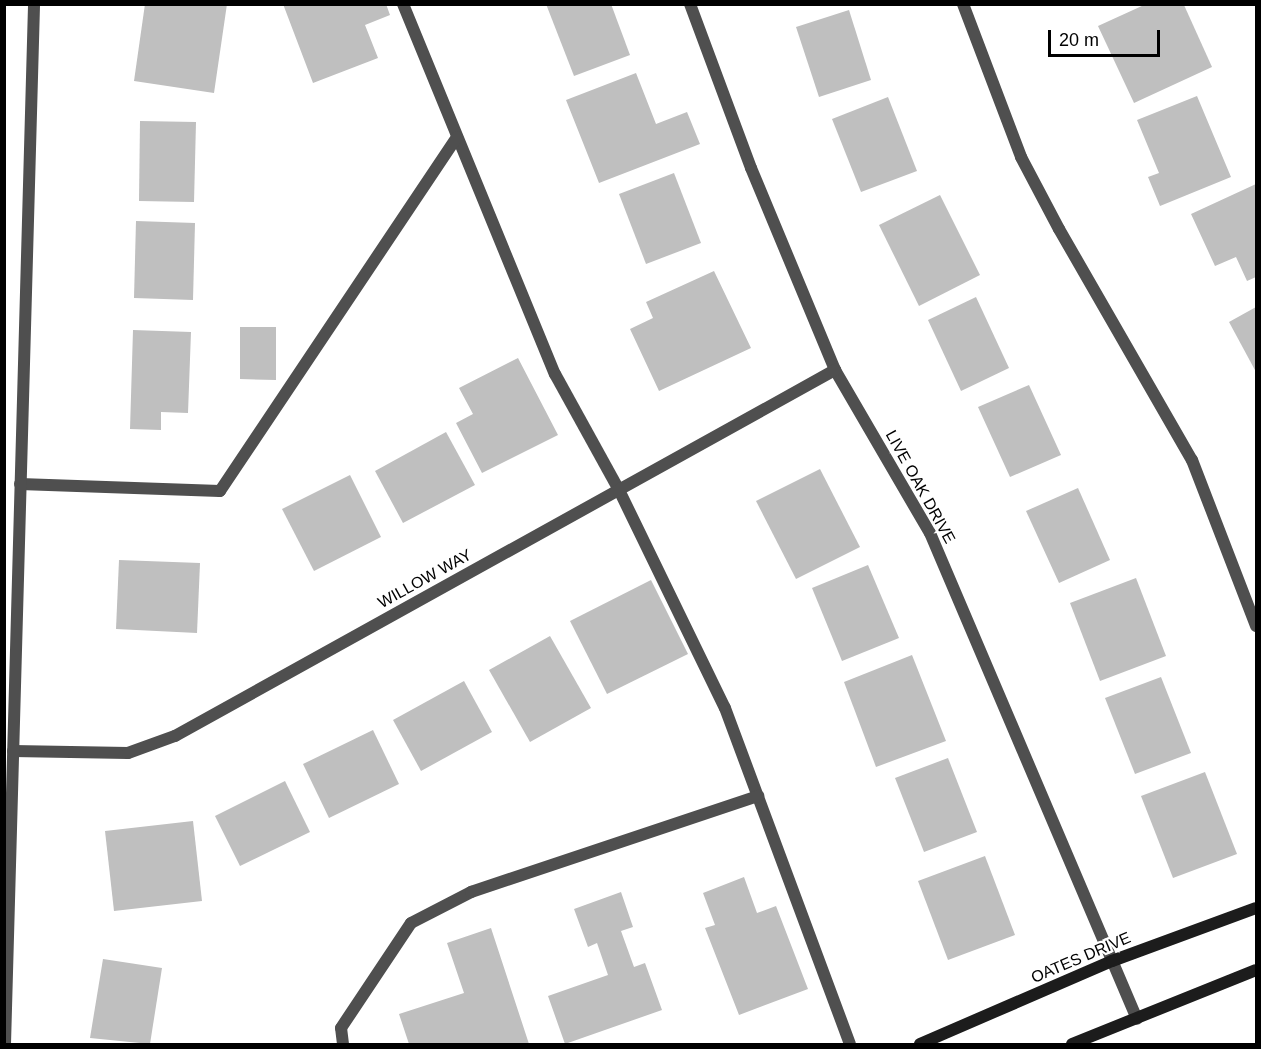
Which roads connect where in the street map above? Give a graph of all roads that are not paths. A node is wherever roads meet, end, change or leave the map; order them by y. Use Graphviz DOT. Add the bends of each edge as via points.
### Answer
graph roads {
  1 [pos="34,4"];
  2 [pos="403,4"];
  3 [pos="690,4"];
  4 [pos="963,4"];
  5 [pos="457,137"];
  6 [pos="835,370"];
  7 [pos="20,484"];
  8 [pos="619,490"];
  9 [pos="1257,626"];
  10 [pos="13,752"];
  11 [pos="758,796"];
  12 [pos="1257,908"];
  13 [pos="1112,961"];
  14 [pos="1257,970"];
  15 [pos="1137,1019"];
  16 [pos="5,1044"];
  17 [pos="343,1044"];
  18 [pos="850,1044"];
  19 [pos="920,1044"];
  20 [pos="1071,1044"];
  1 -- 7 [label="street"];
  2 -- 5 [label="street"];
  3 -- 6 [label="street, LIVE OAK DRIVE" via="751,168"];
  4 -- 9 [label="street" via="1021,157 1192,460"];
  5 -- 7 [label="street" via="220,492"];
  5 -- 8 [label="street" via="555,374"];
  6 -- 8 [label="street, WILLOW WAY"];
  6 -- 13 [label="street, LIVE OAK DRIVE" via="930,533"];
  7 -- 10 [label="street"];
  8 -- 10 [label="street, WILLOW WAY" via="175,736 128,753"];
  8 -- 11 [label="street" via="725,708"];
  10 -- 16 [label="street"];
  11 -- 17 [label="street" via="471,892 411,923 341,1028"];
  11 -- 18 [label="street"];
  12 -- 13 [label="main road, OATES DRIVE"];
  13 -- 15 [label="street, LIVE OAK DRIVE"];
  13 -- 19 [label="main road, OATES DRIVE"];
  14 -- 15 [label="main road"];
  15 -- 20 [label="main road"];
}
